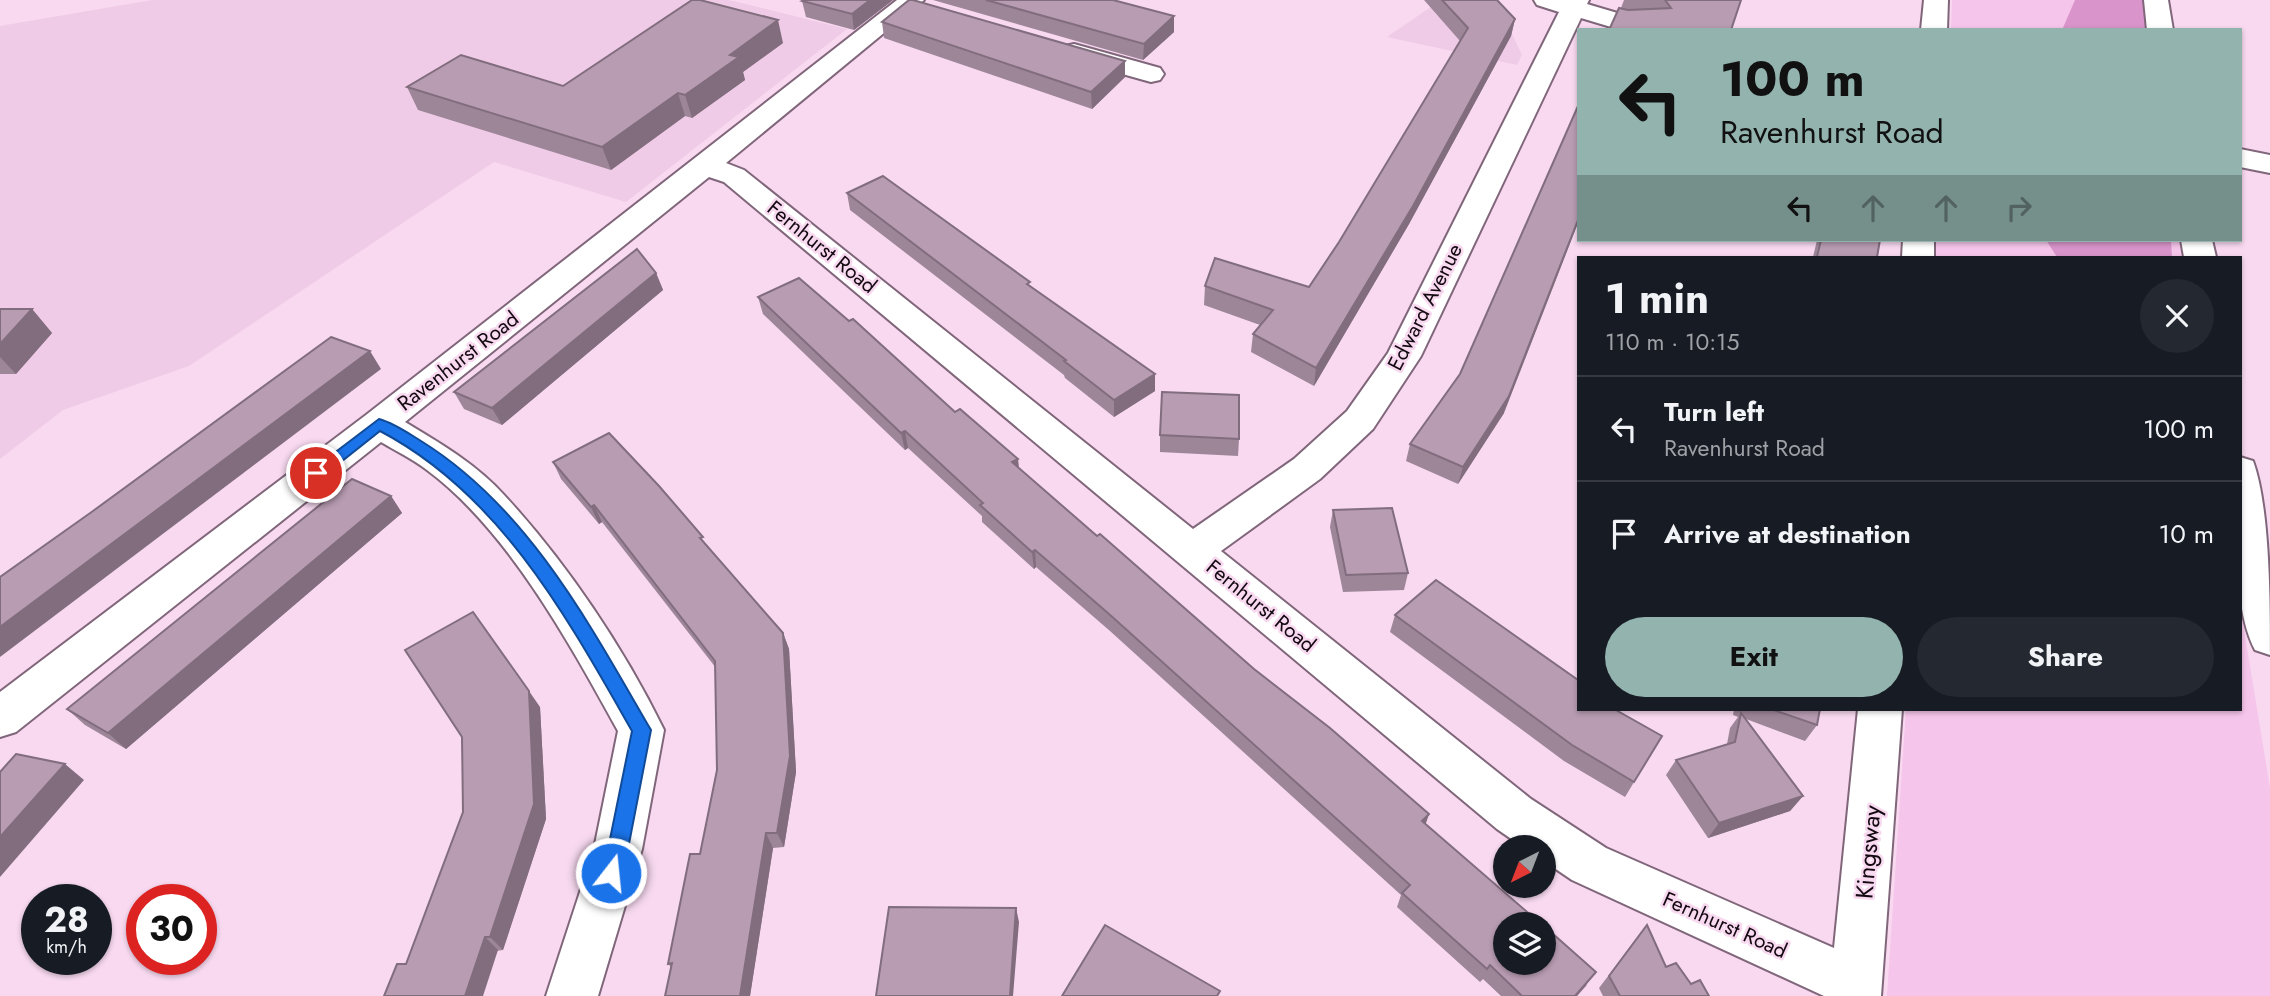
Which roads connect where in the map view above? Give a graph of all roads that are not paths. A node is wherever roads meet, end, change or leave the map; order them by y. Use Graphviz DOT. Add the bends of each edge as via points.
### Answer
graph roads {
  1 [pos="1936,0"];
  2 [pos="2156,0"];
  3 [pos="1565,3"];
  4 [pos="920,5"];
  5 [pos="1643,28"];
  6 [pos="1934,28"];
  7 [pos="2160,28"];
  8 [pos="1045,44"];
  9 [pos="1151,75"];
  10 [pos="2242,158"];
  11 [pos="2270,164"];
  12 [pos="705,165"];
  13 [pos="379,424"];
  14 [pos="2242,482"];
  15 [pos="1193,550"];
  16 [pos="2270,638"];
  17 [pos="1880,711"];
  18 [pos="0,718"];
  19 [pos="1855,990"];
  20 [pos="572,996"];
  1 -- 6 [label="street"];
  2 -- 7 [label="street"];
  3 -- 5 [label="street"];
  3 -- 15 [label="street, Edward Avenue" via="1404,356 1360,420 1307,470"];
  4 -- 12 [label="street, Ravenhurst Road"];
  8 -- 9 [label="street"];
  10 -- 11 [label="street"];
  12 -- 13 [label="street, Ravenhurst Road"];
  12 -- 15 [label="street, Fernhurst Road" via="734,176"];
  13 -- 18 [label="street, Ravenhurst Road"];
  13 -- 20 [label="street" via="440,460 490,504 574,613 642,730 618,849"];
  14 -- 16 [label="street"];
  15 -- 19 [label="street, Fernhurst Road" via="1514,814 1578,857"];
  17 -- 19 [label="street, Kingsway"];
}
